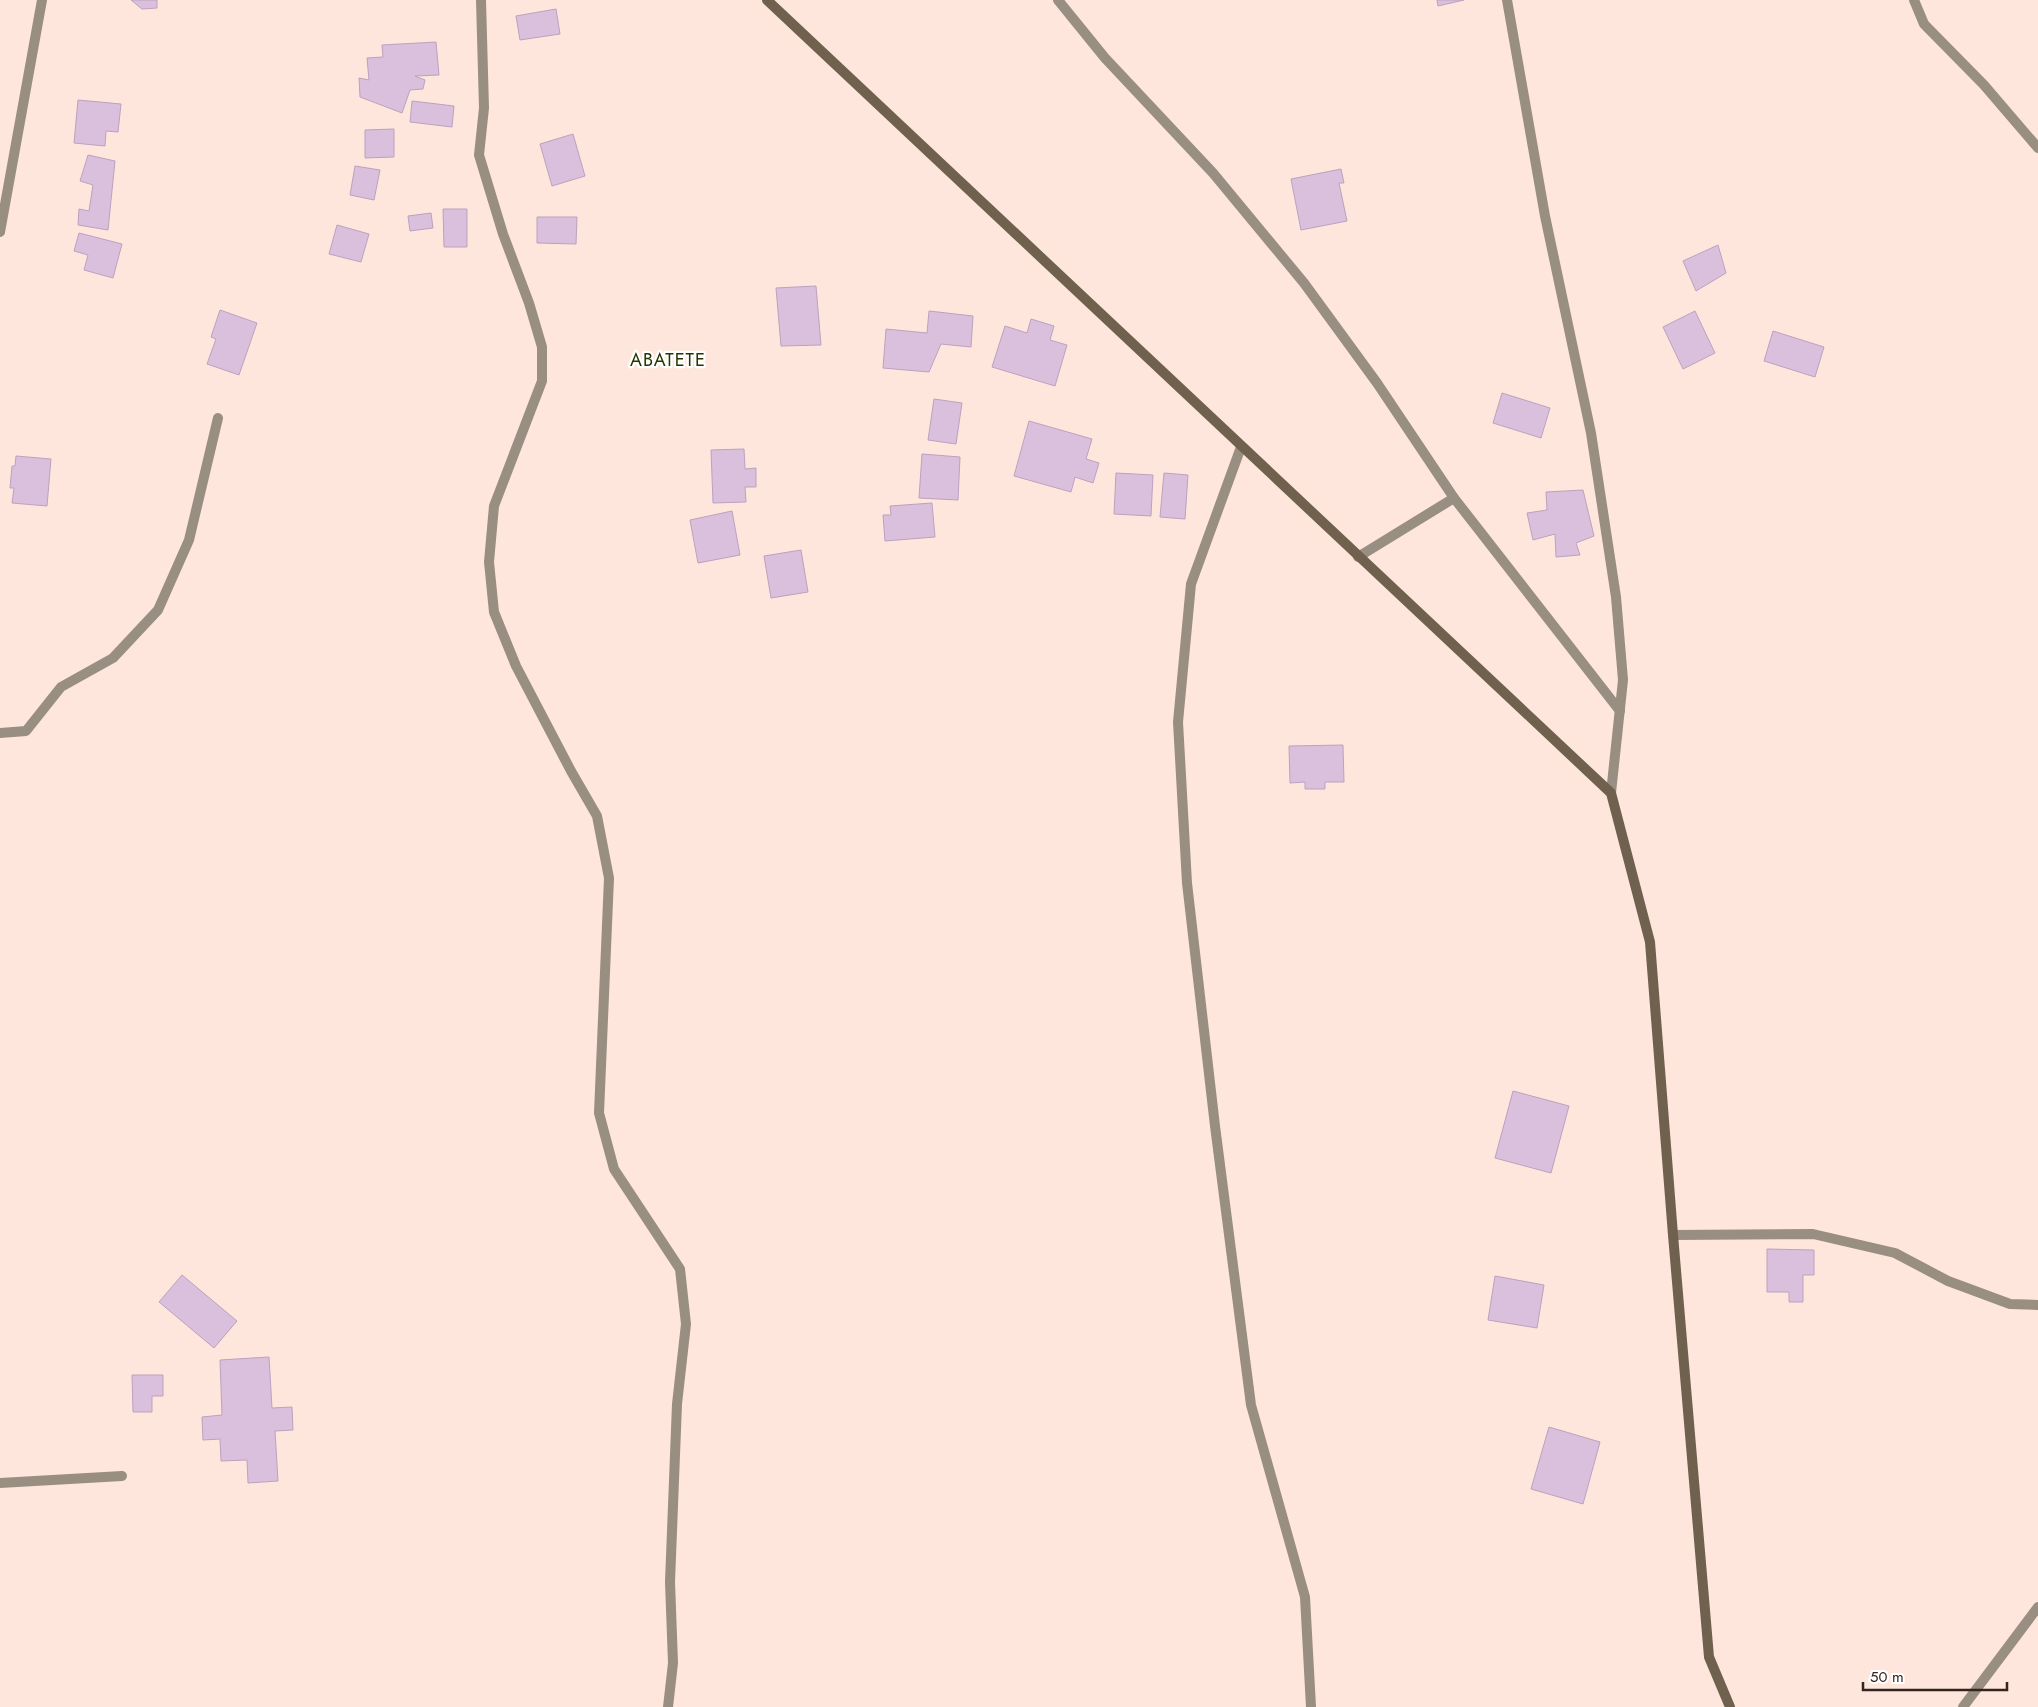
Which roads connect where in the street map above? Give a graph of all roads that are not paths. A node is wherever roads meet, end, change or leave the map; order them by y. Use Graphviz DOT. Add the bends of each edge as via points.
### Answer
graph roads {
  1 [pos="42,0"];
  2 [pos="480,0"];
  3 [pos="767,0"];
  4 [pos="1058,0"];
  5 [pos="1507,0"];
  6 [pos="1914,0"];
  7 [pos="2038,148"];
  8 [pos="0,232"];
  9 [pos="218,418"];
  10 [pos="1241,447"];
  11 [pos="1454,498"];
  12 [pos="1358,557"];
  13 [pos="1620,711"];
  14 [pos="0,733"];
  15 [pos="1611,794"];
  16 [pos="1672,1235"];
  17 [pos="2038,1305"];
  18 [pos="122,1476"];
  19 [pos="0,1484"];
  20 [pos="2038,1607"];
  21 [pos="668,1707"];
  22 [pos="1311,1707"];
  23 [pos="1730,1707"];
  24 [pos="1963,1707"];
  1 -- 8 [label="street"];
  2 -- 21 [label="street" via="484,108 479,155 542,347 542,381 494,506 489,562 494,612 516,666 597,816 609,878 599,1113 614,1169 680,1269 686,1324 677,1414 670,1582 672,1663"];
  3 -- 10 [label="main road"];
  4 -- 11 [label="street" via="1105,58 1213,173 1304,283 1377,383"];
  5 -- 13 [label="street" via="1545,216 1591,433 1616,597 1623,680"];
  6 -- 7 [label="street" via="1924,24 1984,85"];
  9 -- 14 [label="street" via="189,540 158,610 113,658 61,687 26,731"];
  10 -- 12 [label="main road"];
  10 -- 22 [label="street" via="1192,584 1178,722 1187,883 1214,1126 1251,1405 1306,1597"];
  11 -- 12 [label="street"];
  11 -- 13 [label="street"];
  12 -- 15 [label="main road"];
  13 -- 15 [label="street"];
  15 -- 16 [label="main road" via="1650,942"];
  16 -- 17 [label="street" via="1813,1234 1895,1253 1948,1280 2010,1304"];
  16 -- 23 [label="main road" via="1709,1657"];
  18 -- 19 [label="street"];
  20 -- 24 [label="street"];
}
